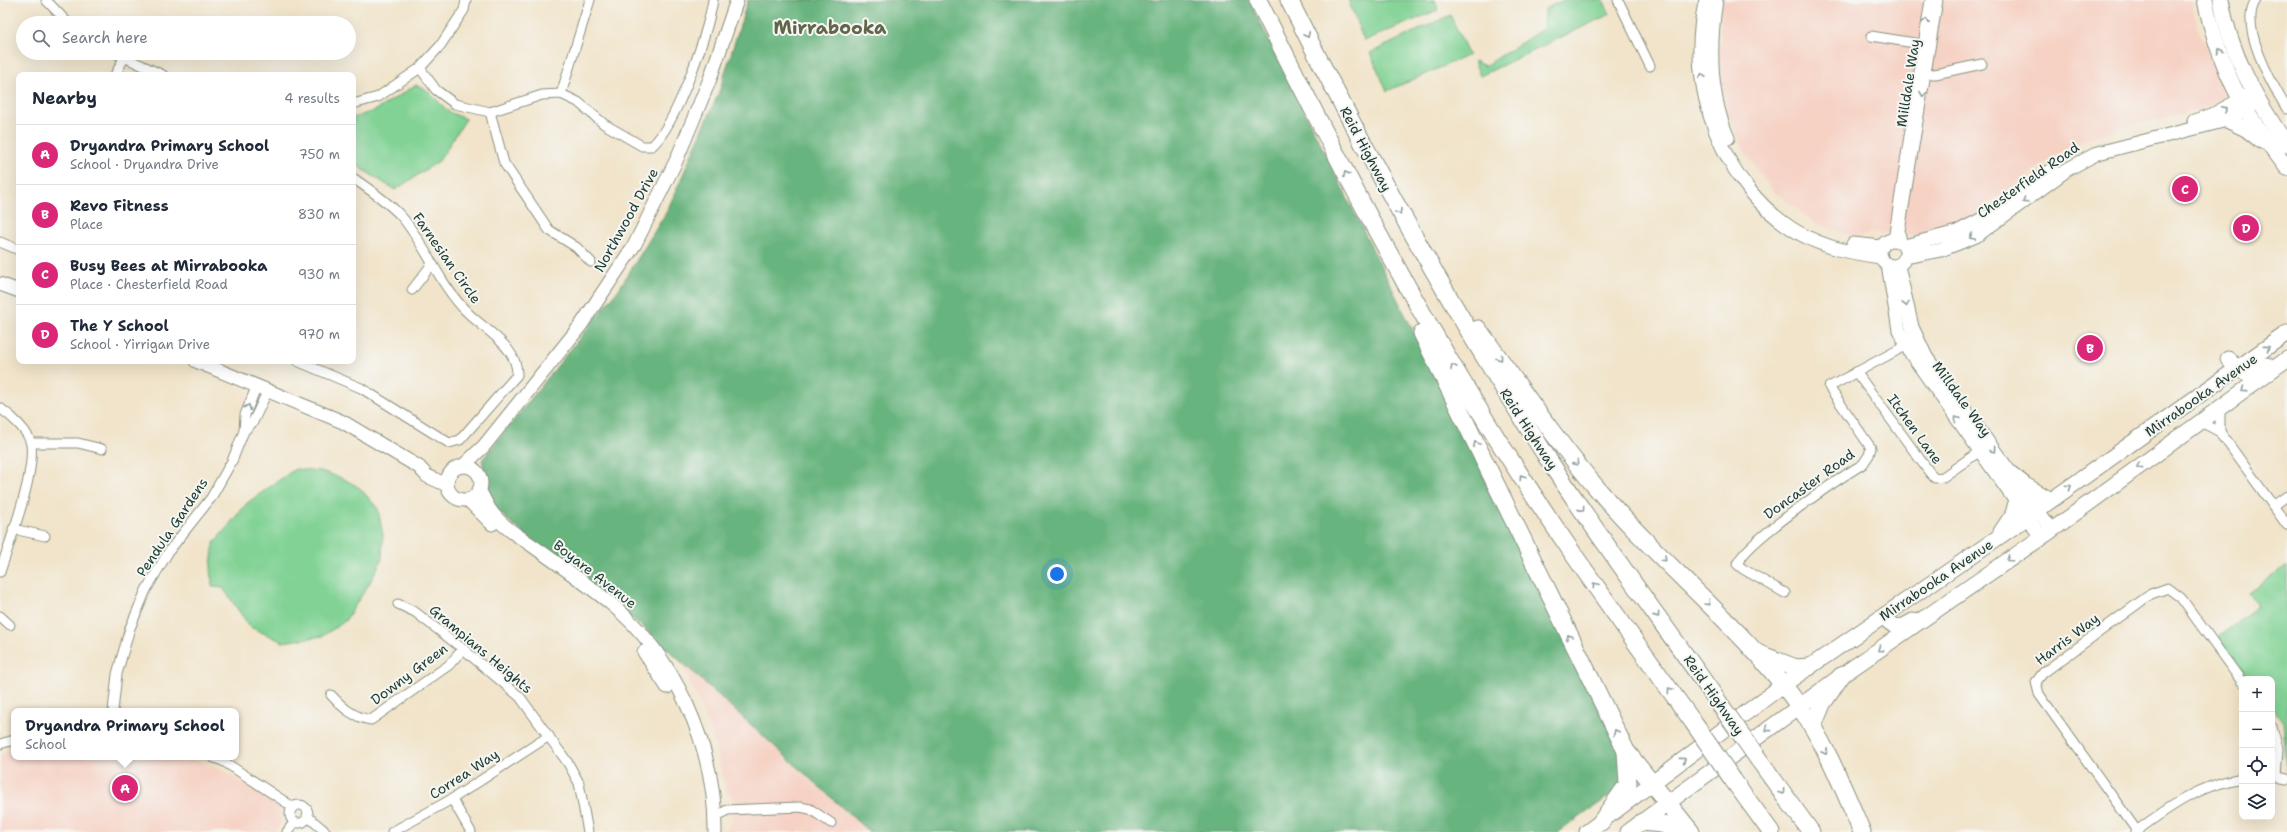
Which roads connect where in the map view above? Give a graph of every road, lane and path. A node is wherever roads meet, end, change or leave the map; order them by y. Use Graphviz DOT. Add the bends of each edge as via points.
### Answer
graph roads {
  1 [pos="46,0"];
  2 [pos="466,0"];
  3 [pos="590,0"];
  4 [pos="713,0"];
  5 [pos="1258,0"];
  6 [pos="1290,0"];
  7 [pos="1618,0"];
  8 [pos="1706,0"];
  9 [pos="1716,0"];
  10 [pos="1930,0"];
  11 [pos="1938,0"];
  12 [pos="2205,0"];
  13 [pos="2221,0"];
  14 [pos="2256,0"];
  15 [pos="736,1"];
  16 [pos="61,16"];
  17 [pos="1871,36"];
  18 [pos="1926,45"];
  19 [pos="123,60"];
  20 [pos="129,60"];
  21 [pos="1982,64"];
  22 [pos="1650,66"];
  23 [pos="420,68"];
  24 [pos="117,72"];
  25 [pos="156,72"];
  26 [pos="1922,73"];
  27 [pos="561,94"];
  28 [pos="2250,101"];
  29 [pos="356,103"];
  30 [pos="2287,109"];
  31 [pos="490,112"];
  32 [pos="2227,120"];
  33 [pos="1722,134"];
  34 [pos="2282,150"];
  35 [pos="2287,168"];
  36 [pos="356,180"];
  37 [pos="1364,208"];
  38 [pos="0,242"];
  39 [pos="1419,248"];
  40 [pos="16,249"];
  41 [pos="1894,253"];
  42 [pos="592,262"];
  43 [pos="432,264"];
  44 [pos="0,284"];
  45 [pos="16,290"];
  46 [pos="412,290"];
  47 [pos="2287,333"];
  48 [pos="1907,345"];
  49 [pos="2287,354"];
  50 [pos="2287,359"];
  51 [pos="204,364"];
  52 [pos="304,364"];
  53 [pos="2232,364"];
  54 [pos="1856,372"];
  55 [pos="263,387"];
  56 [pos="0,408"];
  57 [pos="2220,409"];
  58 [pos="2175,413"];
  59 [pos="2201,422"];
  60 [pos="2220,432"];
  61 [pos="2175,439"];
  62 [pos="31,443"];
  63 [pos="484,446"];
  64 [pos="102,449"];
  65 [pos="1980,451"];
  66 [pos="464,465"];
  67 [pos="477,472"];
  68 [pos="2010,473"];
  69 [pos="448,479"];
  70 [pos="479,490"];
  71 [pos="2287,496"];
  72 [pos="468,500"];
  73 [pos="2051,500"];
  74 [pos="2016,502"];
  75 [pos="2273,506"];
  76 [pos="2032,513"];
  77 [pos="2287,525"];
  78 [pos="14,529"];
  79 [pos="2047,534"];
  80 [pos="45,536"];
  81 [pos="1994,540"];
  82 [pos="0,572"];
  83 [pos="1785,593"];
  84 [pos="1949,601"];
  85 [pos="398,604"];
  86 [pos="1885,615"];
  87 [pos="0,616"];
  88 [pos="10,625"];
  89 [pos="464,649"];
  90 [pos="1755,652"];
  91 [pos="1809,667"];
  92 [pos="1841,676"];
  93 [pos="2239,678"];
  94 [pos="1783,685"];
  95 [pos="331,695"];
  96 [pos="1799,706"];
  97 [pos="113,708"];
  98 [pos="1813,726"];
  99 [pos="549,736"];
  100 [pos="2275,738"];
  101 [pos="11,741"];
  102 [pos="0,744"];
  103 [pos="1626,751"];
  104 [pos="220,760"];
  105 [pos="2275,770"];
  106 [pos="2275,776"];
  107 [pos="2239,779"];
  108 [pos="2287,779"];
  109 [pos="1652,783"];
  110 [pos="452,799"];
  111 [pos="713,801"];
  112 [pos="1668,802"];
  113 [pos="293,807"];
  114 [pos="727,810"];
  115 [pos="307,816"];
  116 [pos="716,817"];
  117 [pos="294,822"];
  118 [pos="1601,822"];
  119 [pos="1642,822"];
  120 [pos="831,823"];
  121 [pos="2136,831"];
  122 [pos="286,832"];
  123 [pos="326,832"];
  124 [pos="392,832"];
  125 [pos="471,832"];
  126 [pos="588,832"];
  127 [pos="707,832"];
  128 [pos="715,832"];
  129 [pos="1587,832"];
  130 [pos="1628,832"];
  131 [pos="1681,832"];
  132 [pos="1691,832"];
  133 [pos="1771,832"];
  134 [pos="1811,832"];
  135 [pos="1862,832"];
  1 -- 16 [label="street"];
  2 -- 23 [label="street" via="464,10 440,46"];
  3 -- 27 [label="street"];
  4 -- 27 [label="street" via="695,64 666,131 652,146 642,146 604,124 578,102"];
  37 -- 5 [label="highway, Reid Highway, one-way"];
  6 -- 39 [label="highway, Reid Highway, one-way" via="1370,160"];
  7 -- 22 [label="street"];
  33 -- 8 [label="street, Chesterfield Road, one-way" via="1712,122 1701,74 1700,40"];
  9 -- 33 [label="street, Chesterfield Road" via="1712,26 1713,78"];
  18 -- 10 [label="street, Milldale Way, one-way"];
  11 -- 18 [label="street, Milldale Way"];
  28 -- 12 [label="main road, one-way" via="2222,57"];
  13 -- 28 [label="main road"];
  14 -- 30 [label="street" via="2251,10 2252,32 2272,84"];
  15 -- 63 [label="street, Northwood Drive" via="710,79 679,154 635,244 580,325"];
  17 -- 18 [label="street"];
  18 -- 26 [label="street, Milldale Way"];
  19 -- 24 [label="street"];
  20 -- 25 [label="street"];
  21 -- 26 [label="street" via="1935,74"];
  23 -- 29 [label="street" via="378,97"];
  23 -- 31 [label="street" via="436,90 455,104"];
  26 -- 41 [label="street, Milldale Way"];
  27 -- 31 [label="street" via="542,94"];
  28 -- 32 [label="street, Chesterfield Road"];
  28 -- 34 [label="main road"];
  41 -- 28 [label="street, Chesterfield Road, one-way" via="1957,232 1988,216 2055,168 2093,147 2200,119"];
  31 -- 42 [label="street" via="504,162 549,230"];
  32 -- 34 [label="main road"];
  32 -- 41 [label="street, Chesterfield Road, one-way" via="2098,153 2068,169 1976,236 1941,250"];
  33 -- 41 [label="street, Chesterfield Road" via="1736,173 1756,200 1786,224 1852,252"];
  34 -- 35 [label="main road"];
  36 -- 43 [label="street, Farnesian Circle" via="400,216"];
  103 -- 37 [label="highway, one-way" via="1449,391"];
  133 -- 37 [label="highway, Reid Highway, one-way, bridge" via="1570,551 1476,405"];
  38 -- 40 [label="street"];
  39 -- 90 [label="highway, one-way" via="1596,488"];
  39 -- 134 [label="highway, Reid Highway, one-way, bridge" via="1551,464"];
  41 -- 48 [label="street, Milldale Way" via="1899,330"];
  41 -- 68 [label="street, Milldale Way, one-way" via="1912,327 1926,357"];
  43 -- 46 [label="street"];
  43 -- 52 [label="street, Farnesian Circle" via="460,305 509,348 518,364 517,375 460,440 449,443 361,388"];
  44 -- 45 [label="street"];
  53 -- 47 [label="main road, Mirrabooka Avenue, one-way"];
  48 -- 54 [label="street, Doncaster Road"];
  65 -- 48 [label="street, Milldale Way, one-way" via="1912,356"];
  49 -- 53 [label="main road" via="2279,356 2254,374 2241,372"];
  50 -- 57 [label="main road, Mirrabooka Avenue, one-way"];
  51 -- 55 [label="street"];
  53 -- 58 [label="main road, Mirrabooka Avenue"];
  54 -- 65 [label="street, Itchen Lane" via="1935,478 1943,477"];
  54 -- 83 [label="street, Doncaster Road" via="1829,387 1871,448 1869,455 1863,464 1768,532 1740,557 1737,564"];
  55 -- 69 [label="street" via="343,422 419,467 426,476"];
  55 -- 97 [label="street, Pendula Gardens" via="245,415 244,431 232,461 211,498 169,551 146,590 130,628 117,674"];
  56 -- 62 [label="street" via="15,419"];
  57 -- 59 [label="main road, Mirrabooka Avenue"];
  57 -- 60 [label="street"];
  58 -- 61 [label="main road" via="2178,425"];
  73 -- 58 [label="main road, Mirrabooka Avenue, one-way"];
  59 -- 60 [label="street"];
  59 -- 61 [label="main road, Mirrabooka Avenue"];
  60 -- 75 [label="street"];
  61 -- 79 [label="main road, Mirrabooka Avenue, one-way"];
  62 -- 64 [label="street" via="78,444"];
  62 -- 78 [label="street" via="30,467"];
  63 -- 66 [label="street, Northwood Drive"];
  63 -- 67 [label="street, Northwood Drive"];
  65 -- 74 [label="street, Milldale Way"];
  66 -- 67 [label="street"];
  66 -- 69 [label="street" via="454,469"];
  67 -- 70 [label="street" via="481,481"];
  68 -- 73 [label="main road"];
  68 -- 76 [label="street, Milldale Way"];
  69 -- 72 [label="street" via="453,496"];
  70 -- 72 [label="street"];
  70 -- 111 [label="street, Boyare Avenue" via="493,514 512,532 610,603 649,643 674,681 695,726 709,772"];
  71 -- 75 [label="street"];
  72 -- 127 [label="street, Boyare Avenue" via="513,542 599,604 648,657 668,688 694,750 705,798"];
  73 -- 76 [label="main road, Mirrabooka Avenue"];
  74 -- 76 [label="street, Milldale Way"];
  74 -- 81 [label="main road" via="2012,515"];
  75 -- 77 [label="street"];
  76 -- 79 [label="street, Milldale Way"];
  76 -- 81 [label="main road, Mirrabooka Avenue"];
  78 -- 80 [label="street"];
  78 -- 82 [label="street"];
  79 -- 84 [label="main road, Mirrabooka Avenue, one-way"];
  81 -- 86 [label="main road, Mirrabooka Avenue"];
  84 -- 86 [label="main road" via="1900,628 1892,625"];
  84 -- 92 [label="main road, Mirrabooka Avenue, one-way"];
  85 -- 89 [label="street, Grampians Heights" via="415,612"];
  86 -- 91 [label="main road, Mirrabooka Avenue"];
  87 -- 88 [label="street"];
  89 -- 95 [label="street, Downy Green" via="449,665 371,720 354,715"];
  89 -- 99 [label="street, Grampians Heights" via="520,697"];
  90 -- 91 [label="highway" via="1796,668"];
  90 -- 94 [label="highway"];
  91 -- 94 [label="main road, Mirrabooka Avenue"];
  92 -- 96 [label="main road, Mirrabooka Avenue"];
  92 -- 98 [label="highway" via="1822,704"];
  93 -- 121 [label="street, Harris Way" via="2181,598 2168,588 2152,594 2043,673 2036,682 2039,694"];
  94 -- 96 [label="highway"];
  109 -- 94 [label="main road, Mirrabooka Avenue, one-way"];
  96 -- 98 [label="highway"];
  96 -- 112 [label="main road, Mirrabooka Avenue, one-way"];
  98 -- 135 [label="highway, one-way"];
  99 -- 110 [label="street, Correa Way"];
  99 -- 126 [label="street, Grampians Heights" via="579,783"];
  100 -- 105 [label="street" via="2278,750"];
  101 -- 102 [label="street"];
  103 -- 109 [label="highway"];
  103 -- 118 [label="highway" via="1628,784"];
  104 -- 113 [label="street"];
  106 -- 108 [label="street"];
  107 -- 121 [label="street" via="2190,794"];
  109 -- 112 [label="highway"];
  109 -- 118 [label="main road, Mirrabooka Avenue"];
  110 -- 124 [label="street, Correa Way"];
  110 -- 125 [label="street"];
  111 -- 114 [label="street"];
  111 -- 116 [label="street, Boyare Avenue"];
  112 -- 119 [label="main road, Mirrabooka Avenue"];
  112 -- 132 [label="highway"];
  113 -- 115 [label="street" via="302,806 307,810"];
  113 -- 117 [label="street" via="290,816"];
  114 -- 116 [label="street"];
  114 -- 120 [label="street" via="800,807 810,809"];
  115 -- 117 [label="street" via="302,822"];
  115 -- 123 [label="street"];
  116 -- 128 [label="street, Boyare Avenue"];
  117 -- 122 [label="street"];
  118 -- 129 [label="main road, Mirrabooka Avenue"];
  119 -- 130 [label="main road, Mirrabooka Avenue"];
  119 -- 131 [label="highway" via="1662,824"];
}
